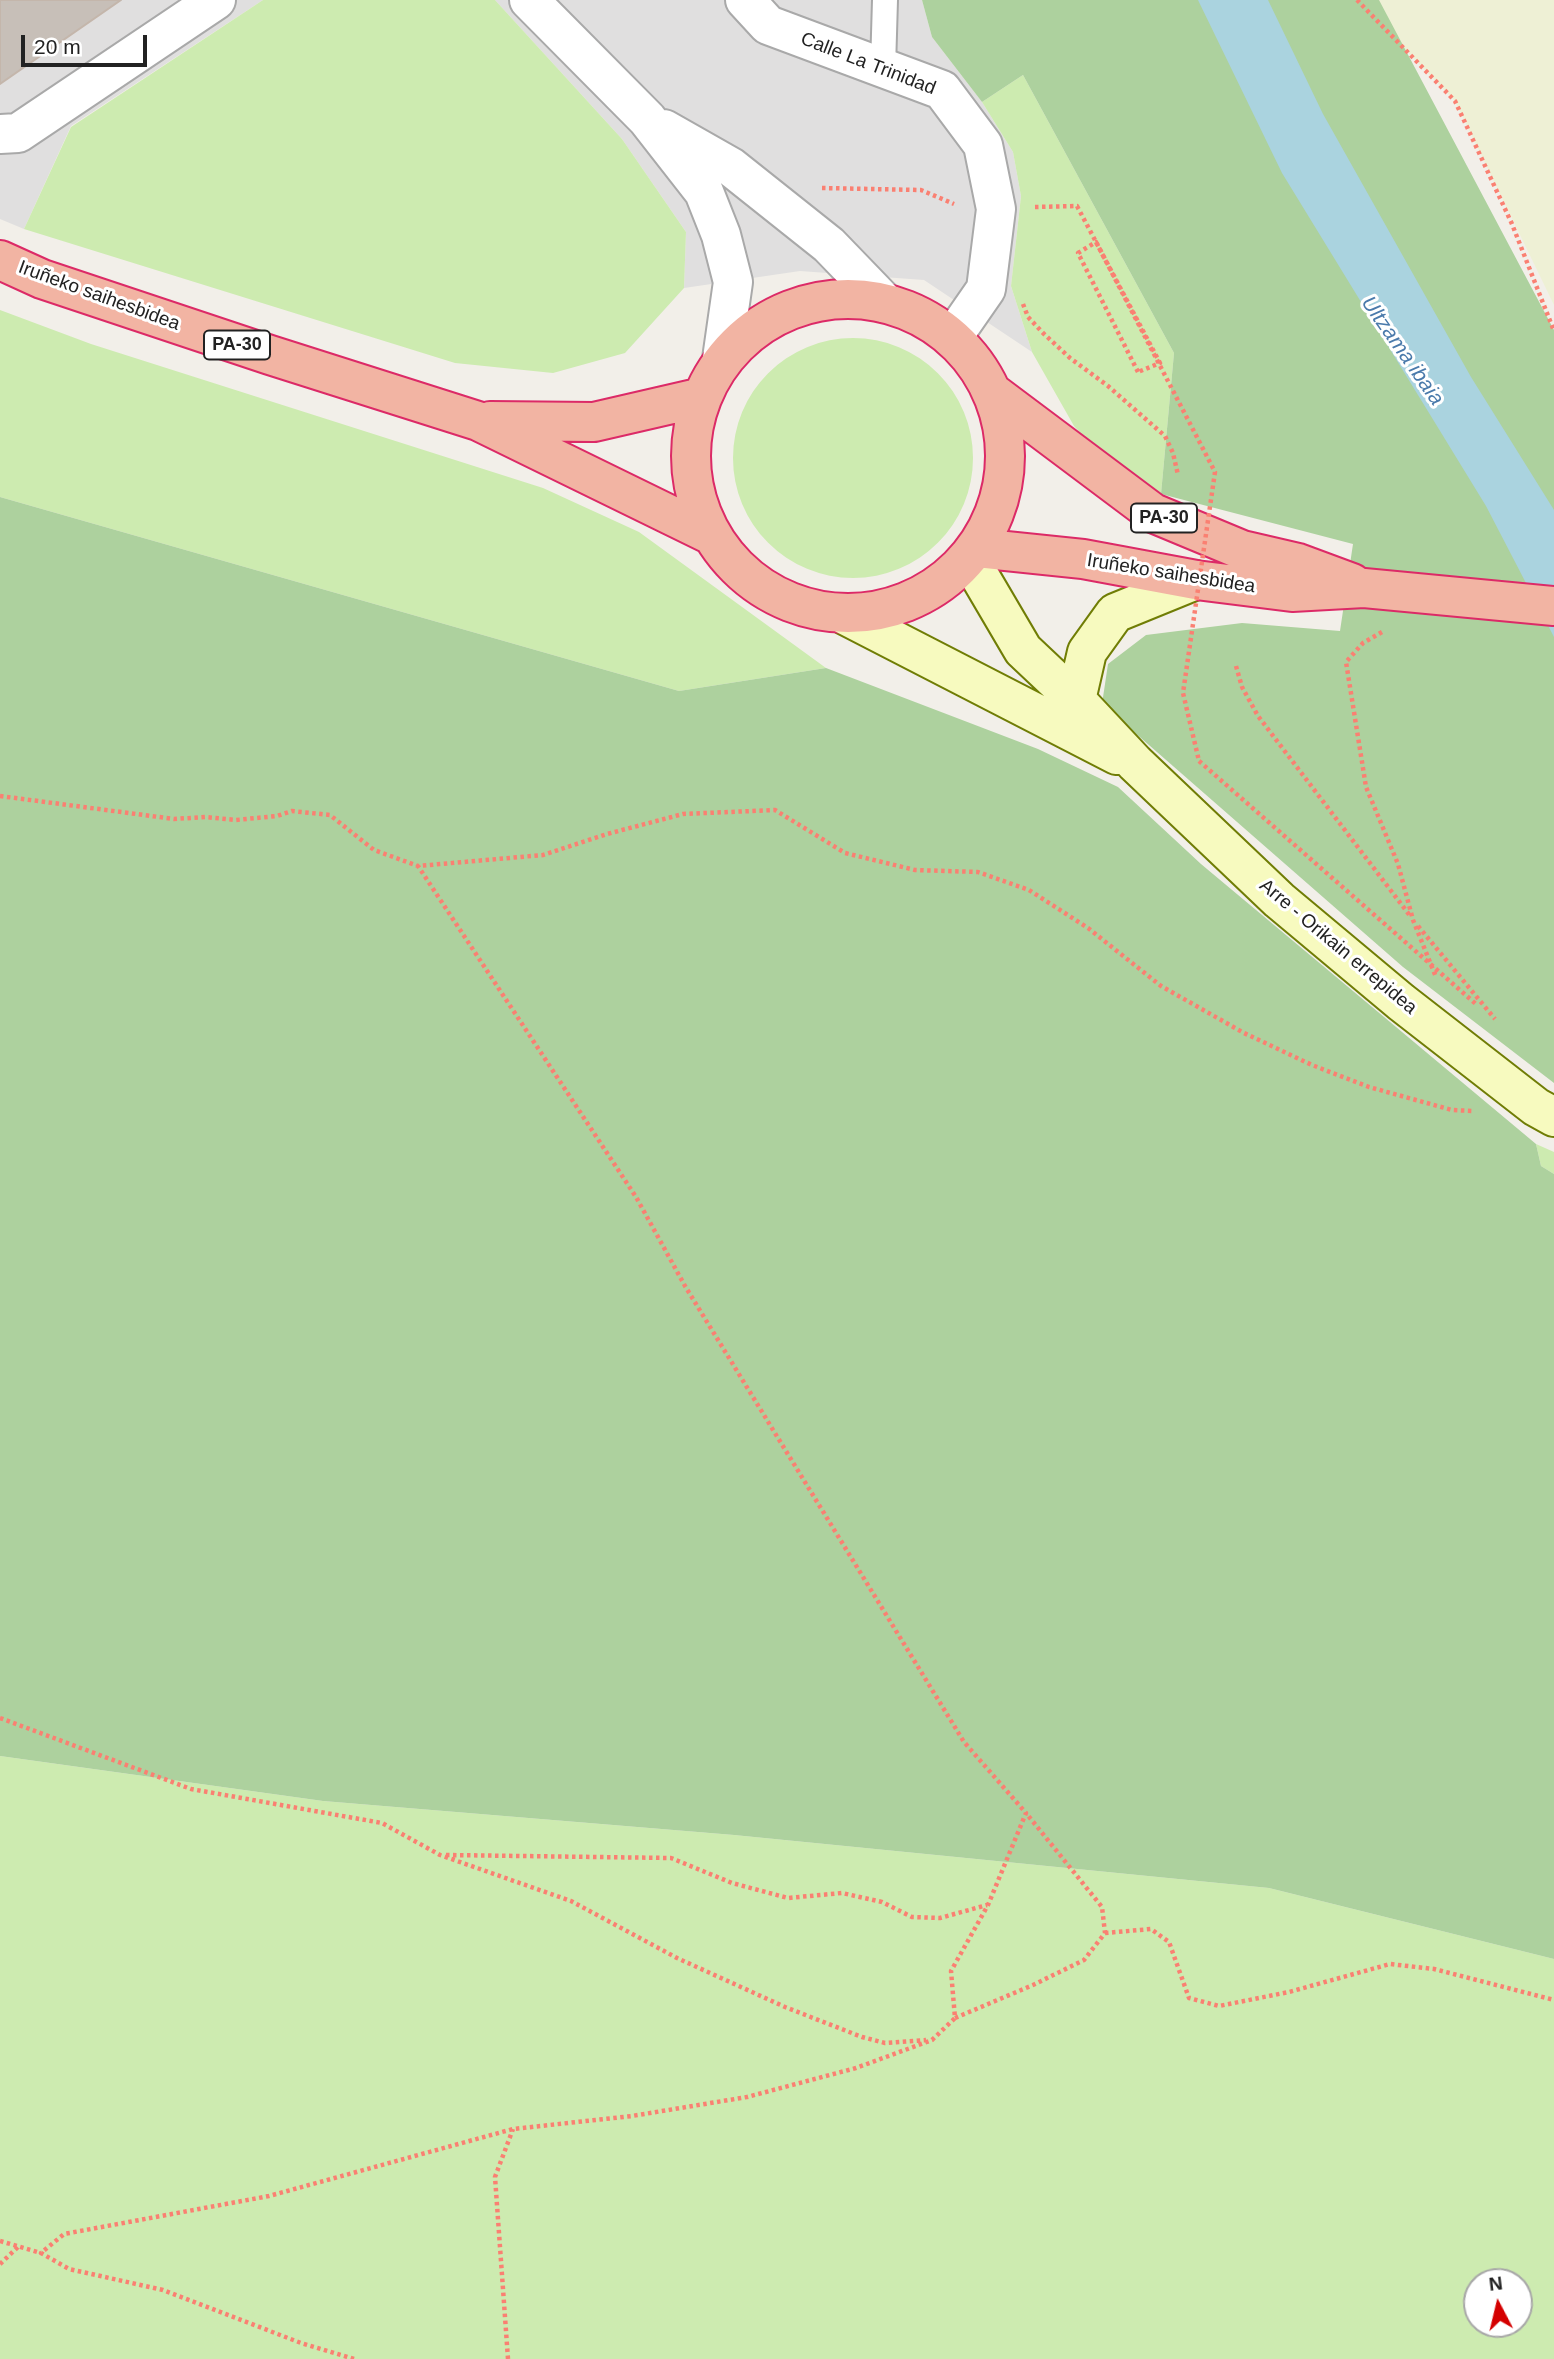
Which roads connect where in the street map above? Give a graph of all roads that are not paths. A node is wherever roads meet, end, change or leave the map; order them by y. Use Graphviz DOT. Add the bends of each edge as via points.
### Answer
graph roads {
  1 [pos="216,0"];
  2 [pos="529,0"];
  3 [pos="745,0"];
  4 [pos="885,0"];
  5 [pos="883,68"];
  6 [pos="646,119"];
  7 [pos="0,134"];
  8 [pos="0,260"];
  9 [pos="885,303"];
  10 [pos="952,338"];
  11 [pos="722,359"];
  12 [pos="993,393"];
  13 [pos="698,398"];
  14 [pos="478,421"];
  15 [pos="707,533"];
  16 [pos="973,553"];
  17 [pos="1196,580"];
  18 [pos="1364,588"];
  19 [pos="1554,606"];
  20 [pos="845,615"];
  21 [pos="1076,700"];
  22 [pos="1135,763"];
  23 [pos="1554,1117"];
  1 -- 7 [label="street" via="18,133"];
  2 -- 6 [label="street"];
  3 -- 5 [label="street, Calle La Trinidad" via="768,25"];
  4 -- 5 [label="lane"];
  5 -- 10 [label="street, Calle La Trinidad" via="942,90 983,145 996,209 986,289"];
  6 -- 9 [label="street" via="731,167 829,245"];
  6 -- 11 [label="street" via="704,192 721,235 733,282"];
  8 -- 14 [label="highway, Iruñeko saihesbidea / PA-30" via="42,279"];
  9 -- 10 [label="highway, PA-30" via="920,317"];
  9 -- 11 [label="highway, PA-30" via="825,300 768,319"];
  10 -- 12 [label="highway, PA-30"];
  11 -- 13 [label="highway, PA-30"];
  12 -- 16 [label="highway, PA-30" via="1004,432 1005,473 996,512"];
  12 -- 18 [label="highway, Iruñeko saihesbidea / PA-30" via="1153,513 1242,550 1297,563"];
  13 -- 14 [label="highway, Iruñeko saihesbidea / PA-30" via="594,422"];
  13 -- 15 [label="highway, PA-30" via="689,465"];
  14 -- 15 [label="highway, Iruñeko saihesbidea / PA-30"];
  15 -- 20 [label="highway, PA-30" via="765,593"];
  16 -- 17 [label="highway, Iruñeko saihesbidea / PA-30" via="1083,559"];
  16 -- 20 [label="highway, PA-30" via="925,595"];
  16 -- 21 [label="main road, Arre - Orikain errepidea" via="1023,650"];
  17 -- 18 [label="highway, Iruñeko saihesbidea / PA-30" via="1292,592"];
  17 -- 21 [label="main road" via="1115,613 1087,652"];
  18 -- 19 [label="highway, Iruñeko saihesbidea / PA-30"];
  20 -- 22 [label="main road, Arre - Orikain errepidea"];
  21 -- 22 [label="main road, Arre - Orikain errepidea"];
  22 -- 23 [label="main road, Arre - Orikain errepidea" via="1279,900 1401,1002"];
}
